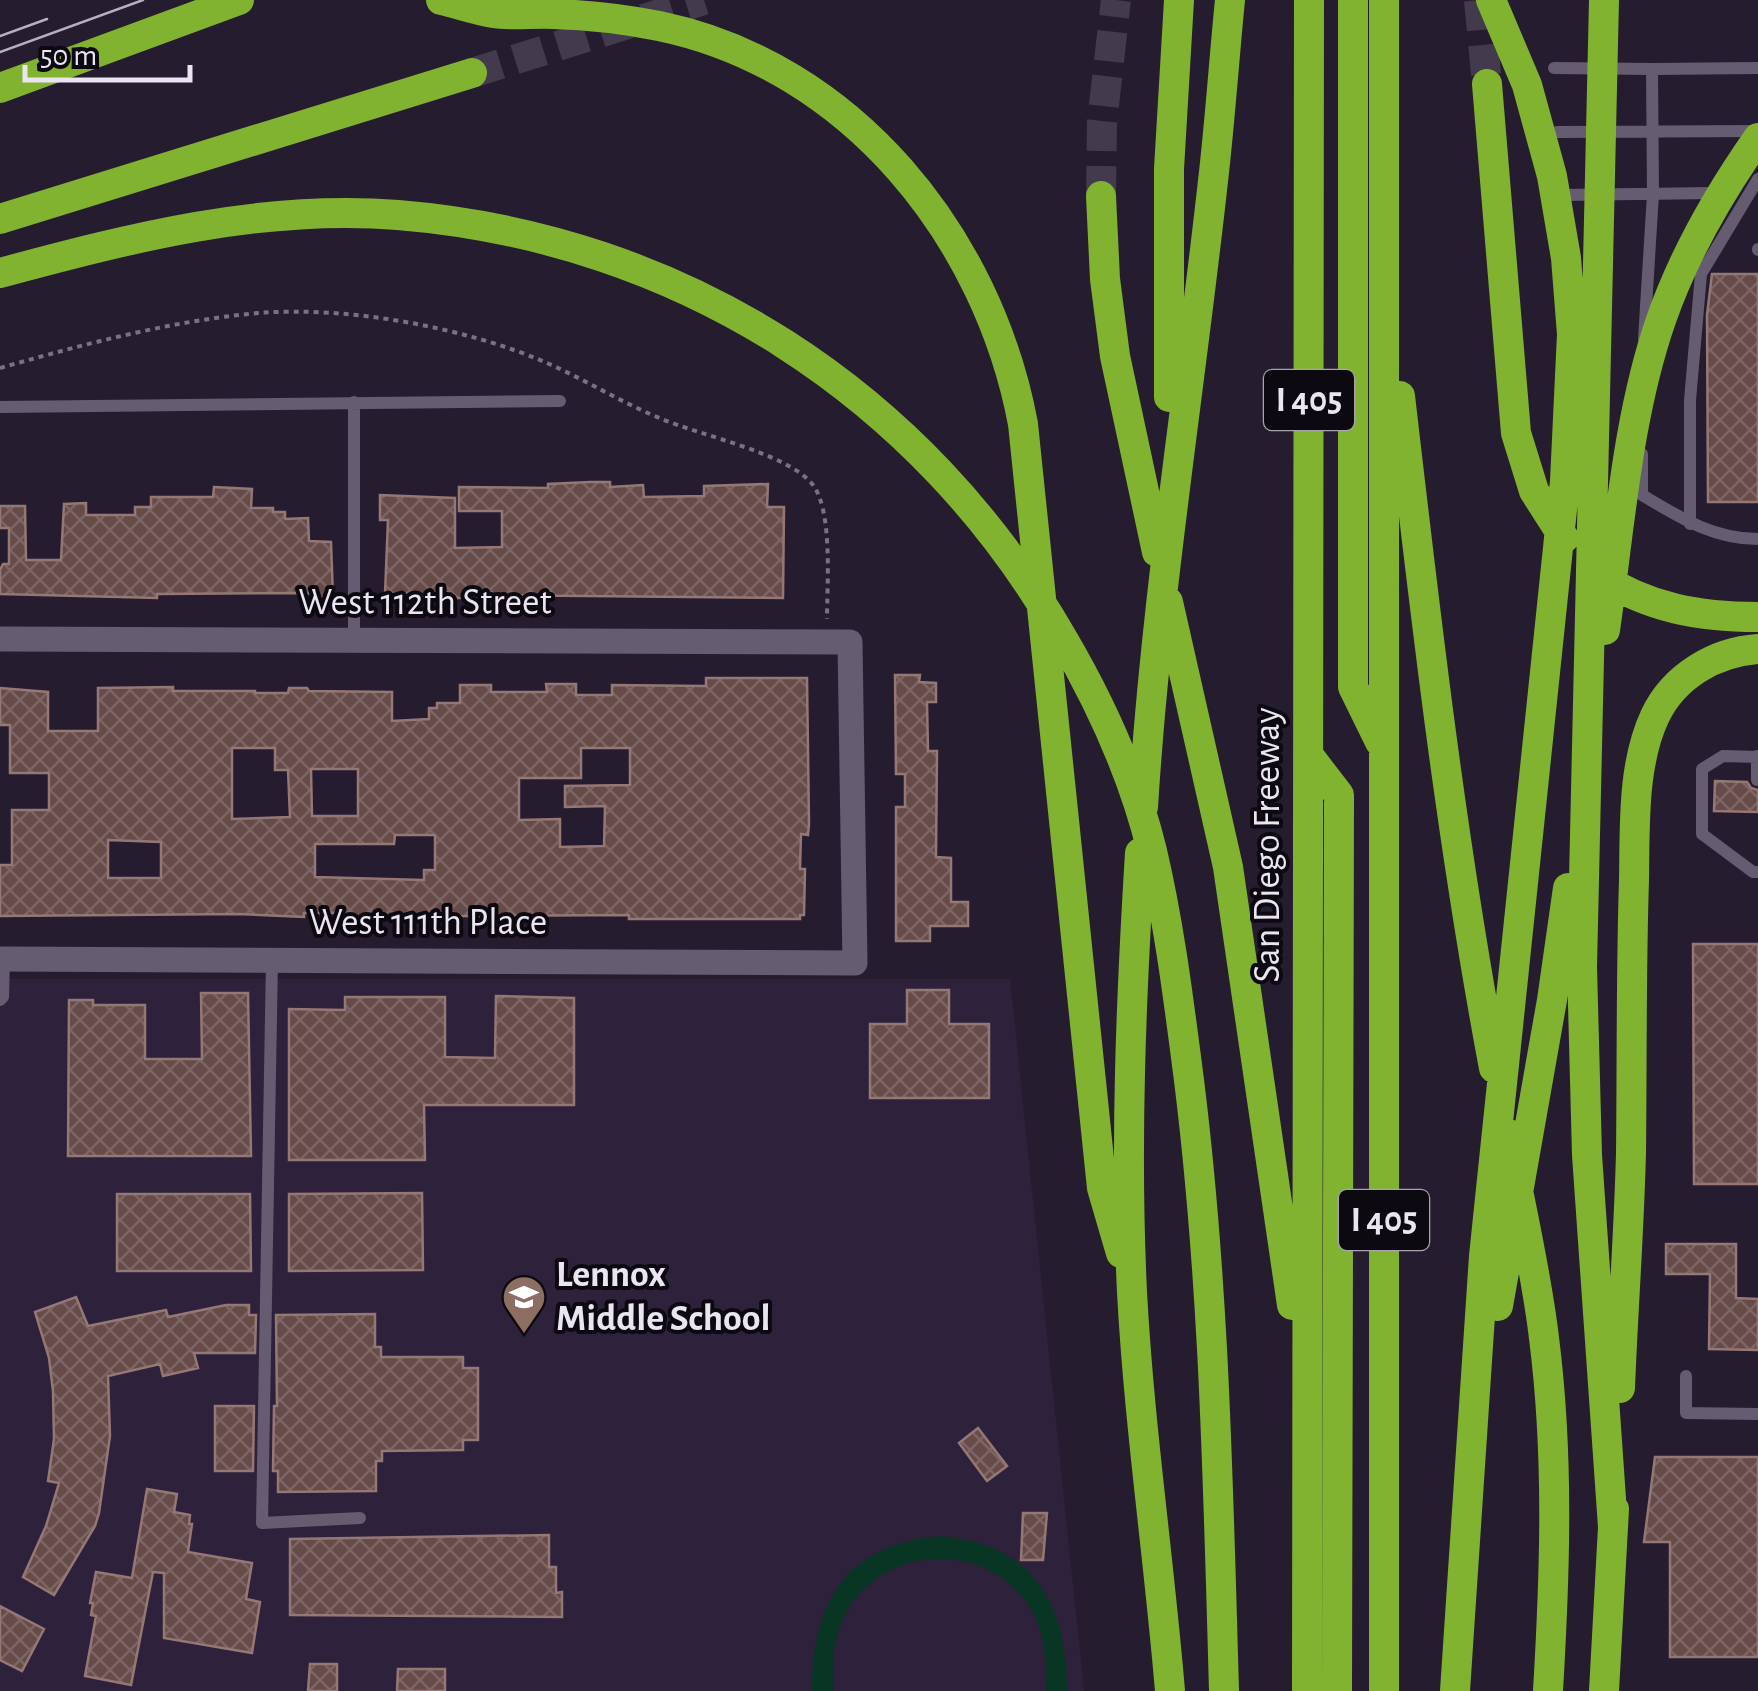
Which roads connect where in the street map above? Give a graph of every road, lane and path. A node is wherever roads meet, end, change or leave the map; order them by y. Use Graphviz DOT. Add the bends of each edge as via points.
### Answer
graph roads {
  1 [pos="239,0"];
  2 [pos="441,0"];
  3 [pos="1179,0"];
  4 [pos="1230,0"];
  5 [pos="1310,0"];
  6 [pos="1353,0"];
  7 [pos="1384,0"];
  8 [pos="1491,0"];
  9 [pos="1604,0"];
  10 [pos="1554,68"];
  11 [pos="1758,68"];
  12 [pos="1652,69"];
  13 [pos="472,73"];
  14 [pos="1486,84"];
  15 [pos="0,88"];
  16 [pos="1557,132"];
  17 [pos="1652,133"];
  18 [pos="1758,134"];
  19 [pos="1758,179"];
  20 [pos="1713,193"];
  21 [pos="1653,194"];
  22 [pos="1561,195"];
  23 [pos="1100,196"];
  24 [pos="0,220"];
  25 [pos="1384,248"];
  26 [pos="0,273"];
  27 [pos="560,401"];
  28 [pos="354,402"];
  29 [pos="0,407"];
  30 [pos="1170,518"];
  31 [pos="1690,524"];
  32 [pos="1758,538"];
  33 [pos="1758,618"];
  34 [pos="0,639"];
  35 [pos="354,640"];
  36 [pos="1758,649"];
  37 [pos="1384,749"];
  38 [pos="1309,756"];
  39 [pos="1758,757"];
  40 [pos="1757,780"];
  41 [pos="1758,872"];
  42 [pos="2,959"];
  43 [pos="272,960"];
  44 [pos="855,963"];
  45 [pos="0,1000"];
  46 [pos="1132,1290"];
  47 [pos="1686,1376"];
  48 [pos="1306,1397"];
  49 [pos="1758,1414"];
  50 [pos="1468,1474"];
  51 [pos="360,1518"];
  52 [pos="1613,1527"];
  53 [pos="1170,1691"];
  54 [pos="1224,1691"];
  55 [pos="1306,1691"];
  56 [pos="1337,1691"];
  57 [pos="1384,1691"];
  58 [pos="1454,1691"];
  59 [pos="1548,1691"];
  60 [pos="1604,1691"];
  1 -- 15 [label="highway"];
  2 -- 46 [label="highway" via="494,13 617,18 750,56 842,114 882,149 961,253 1004,345 1022,424 1102,1188"];
  3 -- 30 [label="highway" via="1169,169"];
  4 -- 30 [label="highway"];
  5 -- 38 [label="highway, San Diego Freeway / I 405"];
  6 -- 37 [label="highway" via="1353,687"];
  7 -- 25 [label="highway, I 405"];
  8 -- 50 [label="highway" via="1527,85 1548,160 1572,334 1566,466 1484,1256"];
  9 -- 52 [label="highway" via="1582,968 1587,1155"];
  10 -- 12 [label="lane"];
  11 -- 12 [label="lane"];
  12 -- 17 [label="lane"];
  13 -- 24 [label="highway"];
  14 -- 33 [label="highway" via="1516,433 1534,491 1587,568 1614,586 1670,609"];
  16 -- 17 [label="lane"];
  17 -- 18 [label="lane"];
  17 -- 21 [label="lane"];
  18 -- 50 [label="highway" via="1681,269 1646,368 1552,1000"];
  19 -- 31 [label="lane" via="1701,274 1690,400"];
  20 -- 21 [label="lane"];
  21 -- 22 [label="lane"];
  21 -- 31 [label="lane" via="1642,494"];
  23 -- 48 [label="highway" via="1116,356 1228,867"];
  25 -- 37 [label="highway, I 405"];
  25 -- 59 [label="highway" via="1437,724 1544,1336 1556,1499"];
  26 -- 54 [label="highway" via="190,226 291,216 399,215 516,233 636,270 744,319 839,380 975,508 1082,670 1151,847 1178,992 1204,1202"];
  27 -- 28 [label="lane"];
  28 -- 29 [label="lane"];
  28 -- 35 [label="lane"];
  30 -- 46 [label="highway" via="1150,702 1129,1042"];
  31 -- 32 [label="lane"];
  34 -- 35 [label="street, West 112th Street"];
  35 -- 44 [label="street, West 112th Street" via="850,642"];
  36 -- 52 [label="highway" via="1711,661 1671,690 1641,758"];
  37 -- 57 [label="highway, I 405"];
  38 -- 48 [label="highway, San Diego Freeway / I 405"];
  38 -- 56 [label="highway" via="1339,795"];
  39 -- 40 [label="lane"];
  39 -- 41 [label="lane" via="1722,756 1702,769 1702,834"];
  42 -- 43 [label="street, West 111th Place"];
  42 -- 45 [label="lane"];
  43 -- 44 [label="street, West 111th Place"];
  43 -- 51 [label="lane" via="262,1523"];
  46 -- 53 [label="highway"];
  47 -- 49 [label="lane" via="1686,1413"];
  48 -- 55 [label="highway, San Diego Freeway / I 405"];
  50 -- 58 [label="highway"];
  52 -- 60 [label="highway"];
}
